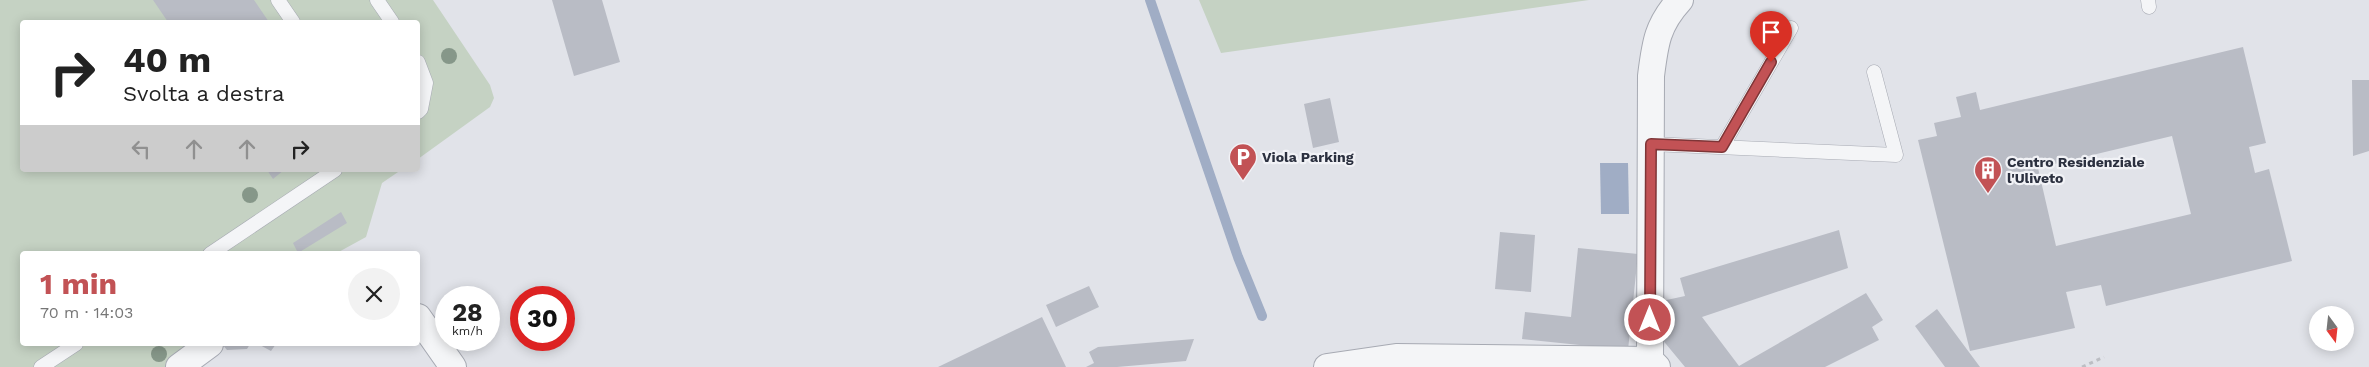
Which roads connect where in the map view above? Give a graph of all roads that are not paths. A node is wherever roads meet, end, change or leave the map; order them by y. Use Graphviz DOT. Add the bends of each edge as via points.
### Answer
graph roads {
  1 [pos="278,0"];
  2 [pos="377,0"];
  3 [pos="1680,0"];
  4 [pos="292,20"];
  5 [pos="391,20"];
  6 [pos="1791,28"];
  7 [pos="420,67"];
  8 [pos="1874,72"];
  9 [pos="420,110"];
  10 [pos="1651,144"];
  11 [pos="1722,147"];
  12 [pos="332,172"];
  13 [pos="214,251"];
  14 [pos="420,321"];
  15 [pos="73,346"];
  16 [pos="207,346"];
  17 [pos="1654,363"];
  18 [pos="41,367"];
  19 [pos="179,367"];
  20 [pos="453,367"];
  21 [pos="1327,367"];
  1 -- 4 [label="lane"];
  2 -- 5 [label="lane"];
  3 -- 10 [label="street" via="1668,14 1655,39 1651,76"];
  6 -- 11 [label="lane"];
  7 -- 9 [label="lane" via="426,83"];
  8 -- 11 [label="lane" via="1896,155"];
  10 -- 11 [label="lane"];
  10 -- 17 [label="street"];
  12 -- 13 [label="lane"];
  14 -- 20 [label="street"];
  15 -- 18 [label="lane"];
  16 -- 19 [label="street"];
  17 -- 21 [label="street" via="1396,357"];
}
